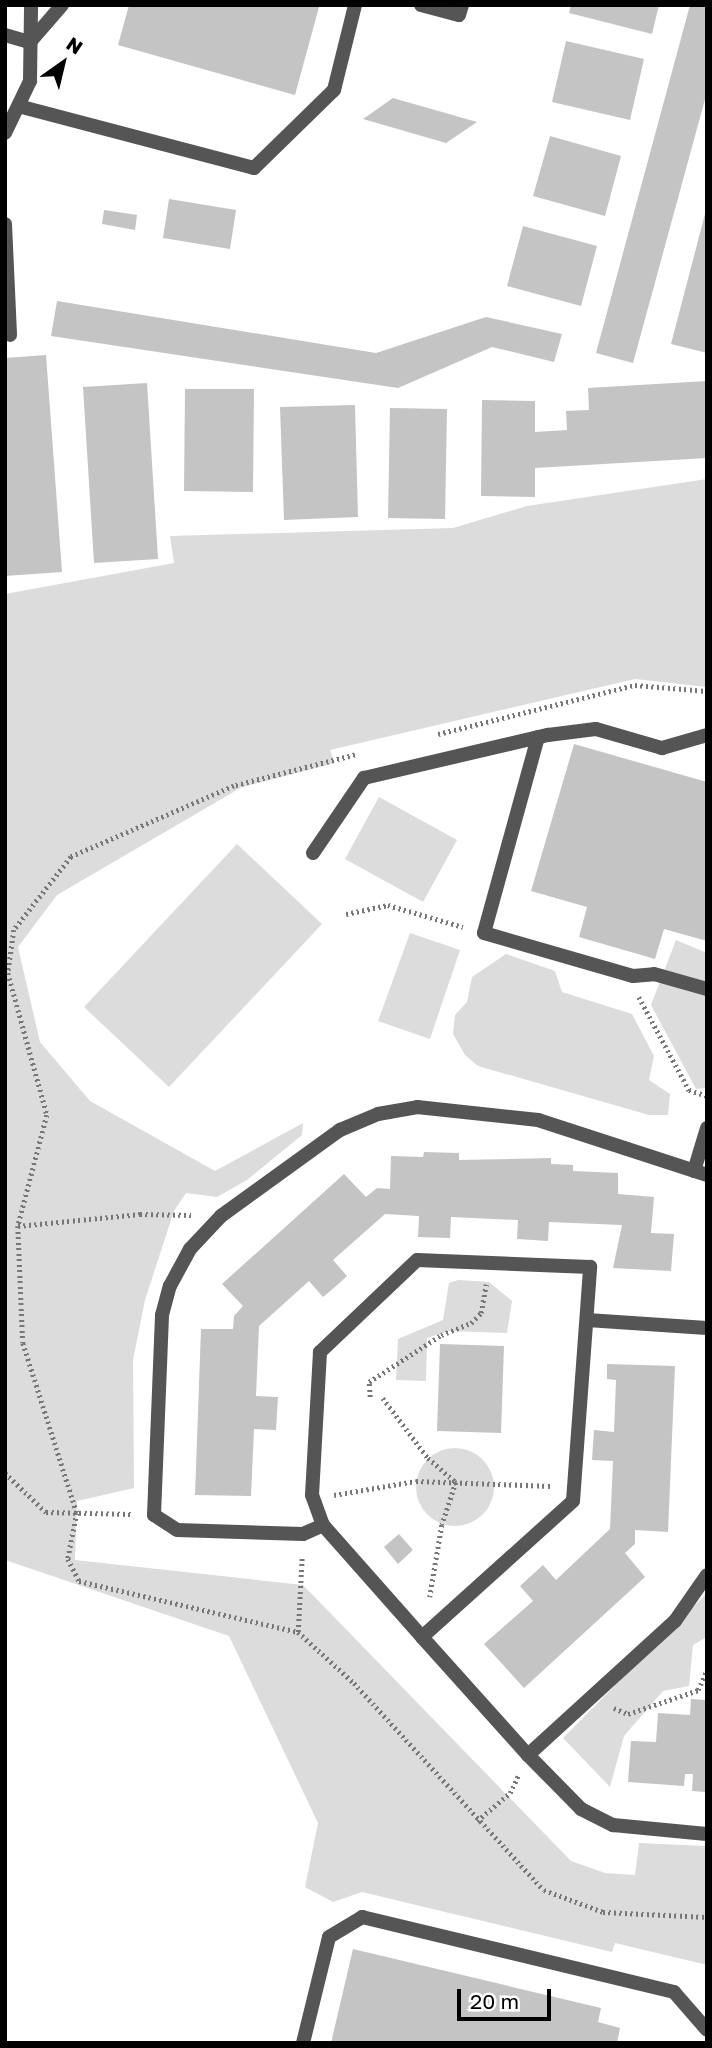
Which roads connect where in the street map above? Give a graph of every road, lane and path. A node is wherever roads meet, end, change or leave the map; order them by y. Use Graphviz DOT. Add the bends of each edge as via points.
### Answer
graph roads {
  1 [pos="31,5"];
  2 [pos="62,5"];
  3 [pos="355,5"];
  4 [pos="421,5"];
  5 [pos="462,5"];
  6 [pos="5,35"];
  7 [pos="30,42"];
  8 [pos="22,107"];
  9 [pos="5,133"];
  10 [pos="5,223"];
  11 [pos="10,335"];
  12 [pos="707,691"];
  13 [pos="434,735"];
  14 [pos="707,735"];
  15 [pos="538,737"];
  16 [pos="368,752"];
  17 [pos="313,853"];
  18 [pos="346,914"];
  19 [pos="484,933"];
  20 [pos="633,976"];
  21 [pos="707,989"];
  22 [pos="707,1096"];
  23 [pos="707,1128"];
  24 [pos="701,1173"];
  25 [pos="221,1216"];
  26 [pos="18,1226"];
  27 [pos="495,1280"];
  28 [pos="587,1320"];
  29 [pos="707,1328"];
  30 [pos="370,1397"];
  31 [pos="383,1398"];
  32 [pos="5,1473"];
  33 [pos="456,1482"];
  34 [pos="574,1487"];
  35 [pos="312,1495"];
  36 [pos="77,1513"];
  37 [pos="154,1515"];
  38 [pos="323,1525"];
  39 [pos="303,1534"];
  40 [pos="707,1576"];
  41 [pos="429,1609"];
  42 [pos="298,1632"];
  43 [pos="422,1637"];
  44 [pos="707,1670"];
  45 [pos="590,1699"];
  46 [pos="528,1755"];
  47 [pos="510,1793"];
  48 [pos="477,1821"];
  49 [pos="707,1834"];
  50 [pos="707,1917"];
  51 [pos="707,2029"];
  52 [pos="303,2043"];
  1 -- 7 [label="street"];
  2 -- 7 [label="street"];
  3 -- 8 [label="street" via="334,90 254,167"];
  4 -- 5 [label="street" via="459,15"];
  6 -- 7 [label="street"];
  7 -- 8 [label="street" via="30,81"];
  8 -- 9 [label="street"];
  10 -- 11 [label="street"];
  12 -- 13 [label="path" via="635,684"];
  14 -- 15 [label="street" via="662,748 596,729"];
  15 -- 17 [label="street" via="365,778"];
  15 -- 19 [label="street"];
  16 -- 26 [label="path" via="234,786 71,857 32,900 14,930 8,973 47,1115"];
  18 -- 19 [label="path" via="388,905"];
  19 -- 20 [label="street"];
  20 -- 21 [label="street" via="654,974"];
  20 -- 22 [label="path" via="642,1007 689,1090"];
  23 -- 24 [label="street"];
  24 -- 25 [label="street" via="538,1120 418,1108 378,1115 340,1130"];
  25 -- 26 [label="path" via="140,1214"];
  25 -- 37 [label="street" via="190,1249 162,1315"];
  26 -- 36 [label="path" via="23,1343"];
  27 -- 30 [label="path" via="486,1282 481,1313 471,1323 441,1335 369,1382"];
  28 -- 29 [label="street"];
  28 -- 34 [label="street"];
  28 -- 35 [label="street" via="590,1267 417,1260 320,1352"];
  31 -- 33 [label="path" via="428,1458"];
  32 -- 36 [label="path" via="46,1512"];
  33 -- 34 [label="path"];
  33 -- 35 [label="path" via="415,1481 346,1496"];
  33 -- 41 [label="path" via="442,1525"];
  34 -- 43 [label="street" via="573,1501"];
  35 -- 38 [label="street"];
  36 -- 37 [label="path"];
  36 -- 42 [label="path" via="68,1559 79,1581"];
  37 -- 39 [label="street" via="177,1530"];
  38 -- 39 [label="street"];
  38 -- 43 [label="street"];
  39 -- 42 [label="path"];
  40 -- 45 [label="street" via="675,1621"];
  42 -- 48 [label="path" via="354,1683"];
  43 -- 46 [label="street"];
  44 -- 45 [label="path" via="698,1690 628,1714"];
  45 -- 46 [label="street"];
  46 -- 49 [label="street" via="597,1820 662,1833"];
  47 -- 48 [label="path"];
  48 -- 50 [label="path" via="544,1890 575,1904 604,1912"];
  51 -- 52 [label="street" via="674,1992 362,1917 328,1937"];
}
